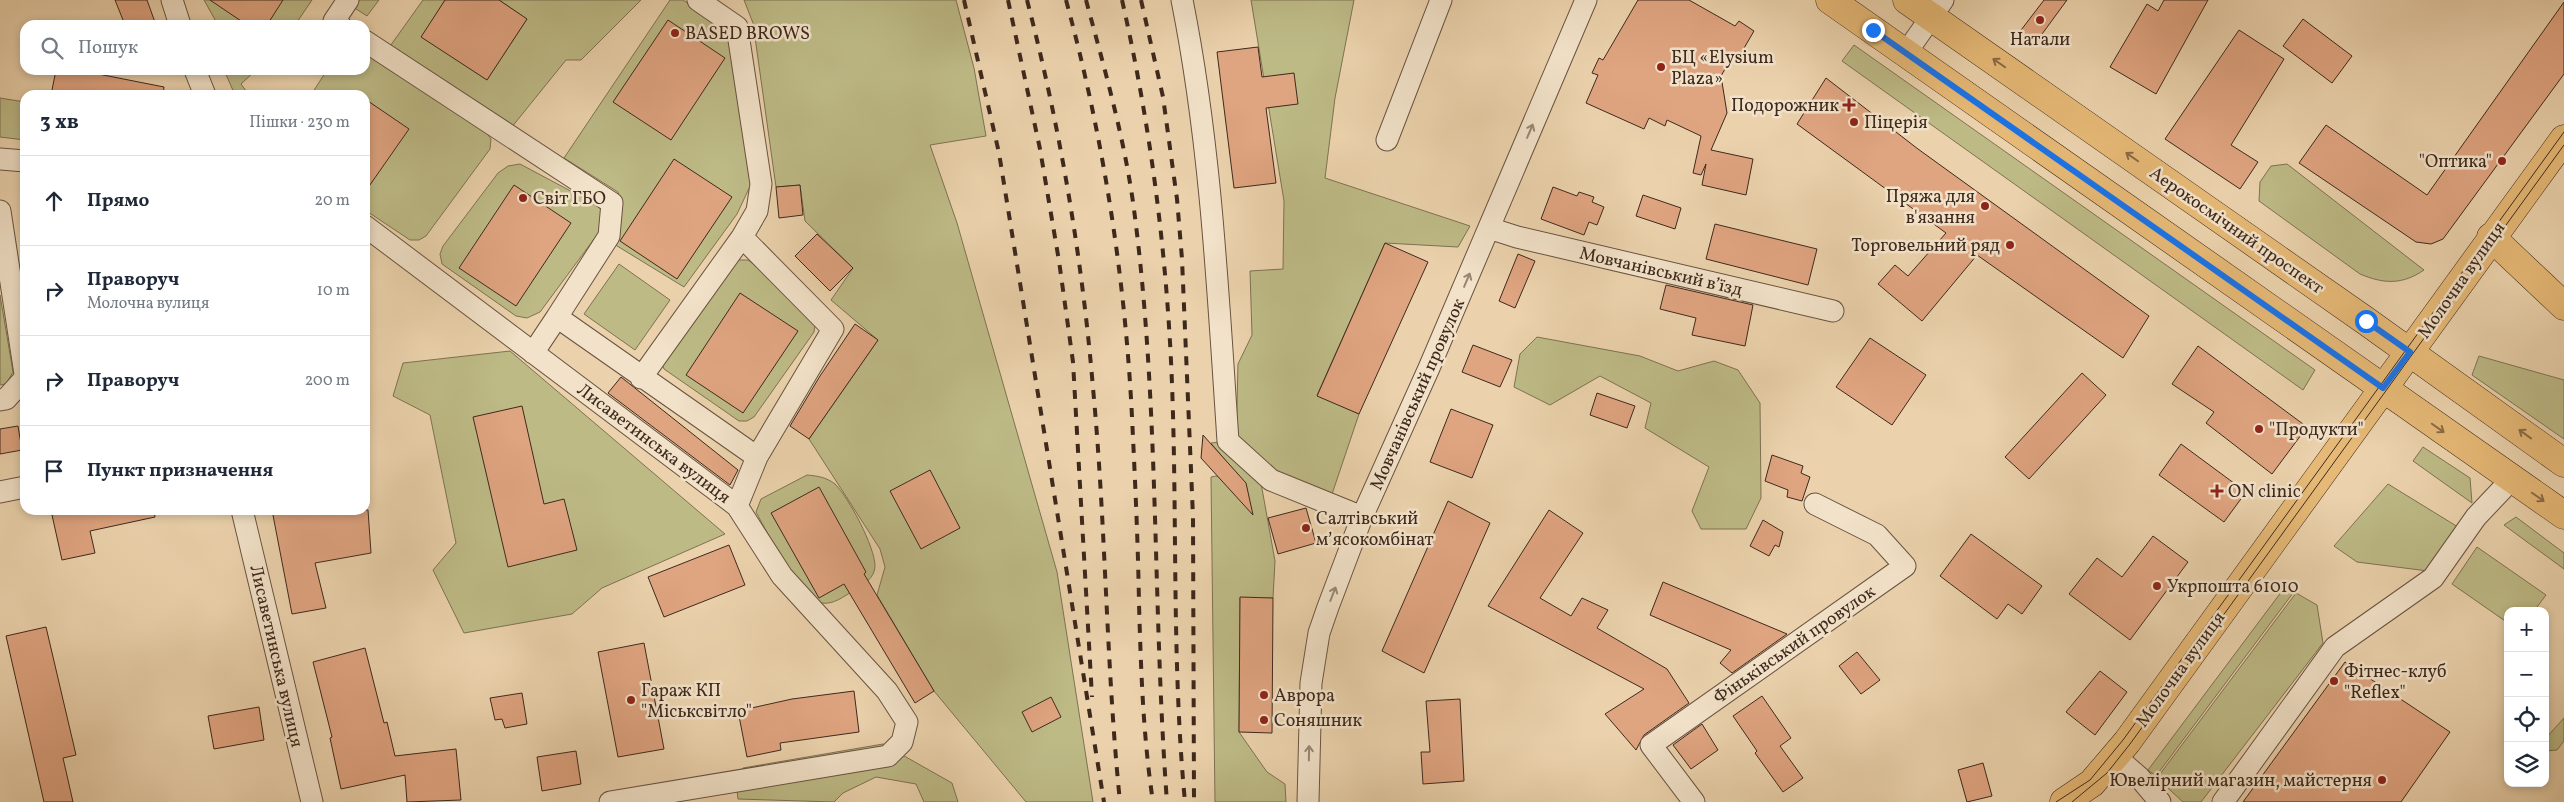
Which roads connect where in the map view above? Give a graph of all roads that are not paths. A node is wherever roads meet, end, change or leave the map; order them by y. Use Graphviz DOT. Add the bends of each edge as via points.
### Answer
graph roads {
  1 [pos="172,0"];
  2 [pos="348,0"];
  3 [pos="698,0"];
  4 [pos="1182,0"];
  5 [pos="1441,0"];
  6 [pos="1830,0"];
  7 [pos="1908,0"];
  8 [pos="1583,1"];
  9 [pos="1937,8"];
  10 [pos="178,20"];
  11 [pos="335,20"];
  12 [pos="370,44"];
  13 [pos="1906,53"];
  14 [pos="197,75"];
  15 [pos="203,90"];
  16 [pos="2564,139"];
  17 [pos="1387,140"];
  18 [pos="0,159"];
  19 [pos="20,161"];
  20 [pos="0,211"];
  21 [pos="1489,228"];
  22 [pos="370,230"];
  23 [pos="742,237"];
  24 [pos="2491,237"];
  25 [pos="2564,306"];
  26 [pos="1833,311"];
  27 [pos="557,317"];
  28 [pos="20,341"];
  29 [pos="2410,352"];
  30 [pos="533,353"];
  31 [pos="641,378"];
  32 [pos="20,384"];
  33 [pos="2383,388"];
  34 [pos="0,400"];
  35 [pos="757,458"];
  36 [pos="2564,463"];
  37 [pos="2512,479"];
  38 [pos="20,489"];
  39 [pos="0,492"];
  40 [pos="1815,504"];
  41 [pos="737,506"];
  42 [pos="243,515"];
  43 [pos="2564,515"];
  44 [pos="1362,517"];
  45 [pos="2122,763"];
  46 [pos="312,802"];
  47 [pos="610,802"];
  48 [pos="1308,802"];
  49 [pos="1694,802"];
  50 [pos="2064,802"];
  51 [pos="2141,802"];
  52 [pos="2160,802"];
  53 [pos="2223,802"];
  1 -- 10 [label="street"];
  2 -- 11 [label="street"];
  3 -- 23 [label="street" via="737,27 761,184 757,211"];
  4 -- 44 [label="street" via="1194,58 1207,155 1228,441 1271,480"];
  5 -- 17 [label="street"];
  6 -- 13 [label="main road"];
  7 -- 9 [label="main road, Аерокосмічний проспект"];
  21 -- 8 [label="street, Мовчанівський провулок, one-way"];
  9 -- 13 [label="street"];
  29 -- 9 [label="main road, Аерокосмічний проспект, one-way"];
  12 -- 27 [label="street" via="612,203 609,236"];
  13 -- 33 [label="main road"];
  14 -- 15 [label="street"];
  16 -- 24 [label="main road, Молочна вулиця"];
  18 -- 19 [label="street"];
  20 -- 28 [label="street"];
  21 -- 26 [label="street, Мовчанівський в’їзд"];
  44 -- 21 [label="street, Мовчанівський провулок, one-way"];
  22 -- 30 [label="street, Лисаветинська вулиця"];
  23 -- 31 [label="street"];
  23 -- 35 [label="street" via="833,329"];
  24 -- 25 [label="main road"];
  24 -- 29 [label="main road, Молочна вулиця"];
  27 -- 30 [label="street"];
  27 -- 31 [label="street"];
  29 -- 33 [label="main road, Молочна вулиця"];
  36 -- 29 [label="main road, Аерокосмічний проспект, one-way"];
  30 -- 41 [label="street, Лисаветинська вулиця"];
  31 -- 35 [label="street"];
  32 -- 34 [label="street" via="6,399"];
  33 -- 37 [label="main road, one-way"];
  33 -- 45 [label="main road, Молочна вулиця"];
  35 -- 41 [label="street"];
  37 -- 43 [label="main road, one-way"];
  37 -- 53 [label="street" via="2476,517 2433,578 2335,647"];
  38 -- 39 [label="street"];
  40 -- 49 [label="street, Фіньківський провулок" via="1877,535 1905,566 1651,745"];
  41 -- 47 [label="street, Лисаветинська вулиця" via="782,576 888,691 907,722 902,742 888,756"];
  42 -- 46 [label="street, Лисаветинська вулиця"];
  48 -- 44 [label="street, Мовчанівський провулок, one-way" via="1314,656 1328,607"];
  45 -- 50 [label="main road, Молочна вулиця"];
  45 -- 51 [label="street"];
  45 -- 52 [label="street"];
}
